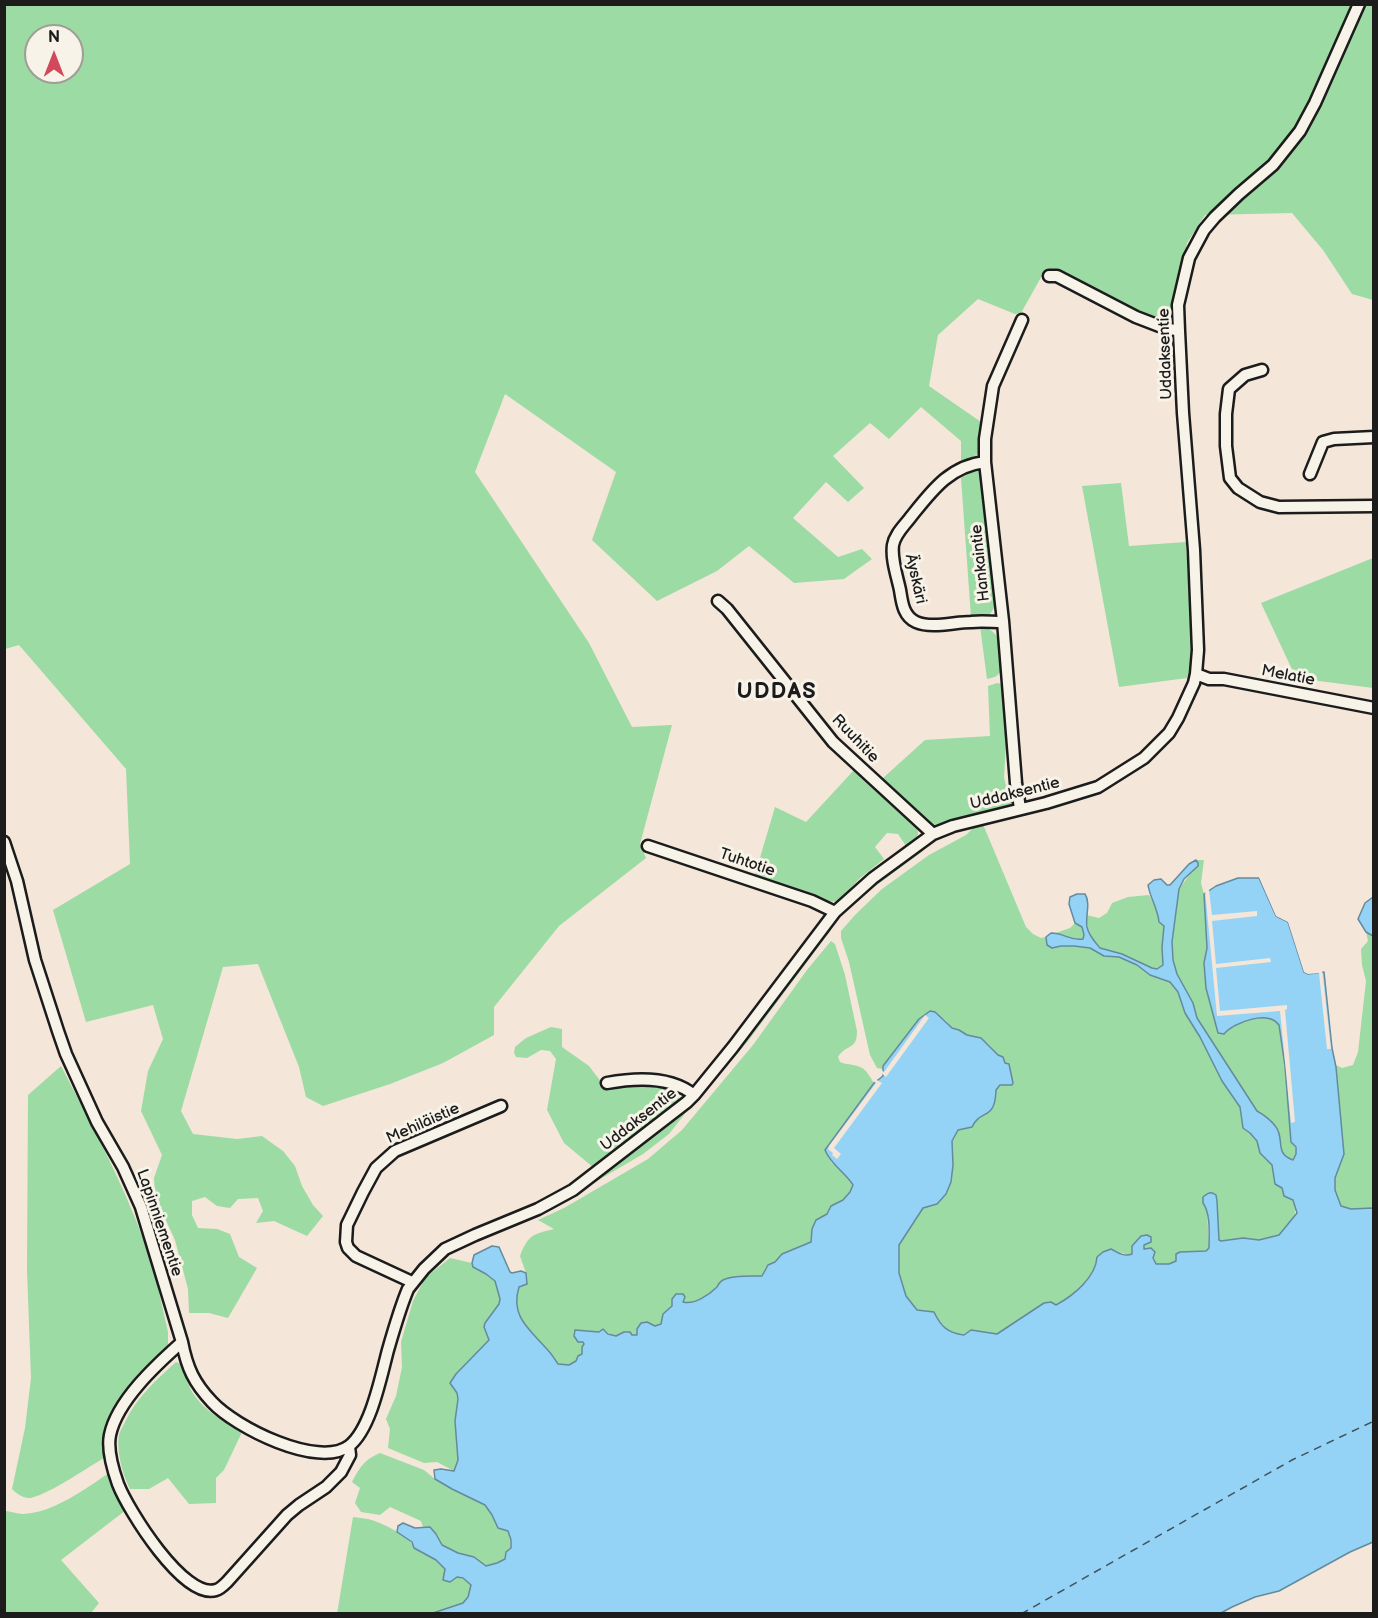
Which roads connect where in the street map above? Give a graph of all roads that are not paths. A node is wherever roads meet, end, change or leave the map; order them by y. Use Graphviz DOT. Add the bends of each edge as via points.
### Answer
graph roads {
  1 [pos="1359,4"];
  2 [pos="1049,276"];
  3 [pos="1022,320"];
  4 [pos="1179,331"];
  5 [pos="1262,370"];
  6 [pos="1374,437"];
  7 [pos="985,462"];
  8 [pos="1310,474"];
  9 [pos="1374,506"];
  10 [pos="718,601"];
  11 [pos="1003,622"];
  12 [pos="1196,674"];
  13 [pos="1374,708"];
  14 [pos="1020,808"];
  15 [pos="933,834"];
  16 [pos="4,843"];
  17 [pos="648,846"];
  18 [pos="835,912"];
  19 [pos="607,1083"];
  20 [pos="694,1095"];
  21 [pos="501,1106"];
  22 [pos="412,1282"];
  23 [pos="182,1342"];
  24 [pos="349,1446"];
  1 -- 4 [label="street, Uddaksentie" via="1300,131 1273,165 1204,230 1189,258 1178,305"];
  2 -- 4 [label="street" via="1057,276 1149,323"];
  3 -- 7 [label="street, Hankaintie" via="993,386"];
  4 -- 12 [label="street, Uddaksentie" via="1194,550"];
  5 -- 9 [label="street" via="1245,375 1228,389 1226,446 1230,478 1238,488 1260,502 1279,507"];
  6 -- 8 [label="street" via="1323,442"];
  7 -- 11 [label="street, Hankaintie"];
  7 -- 11 [label="street, Äyskäri" via="961,467 941,482 895,537 892,547 904,609 910,618 929,625"];
  10 -- 15 [label="street, Ruuhitie" via="833,742"];
  11 -- 14 [label="street, Hankaintie"];
  12 -- 13 [label="street, Melatie"];
  12 -- 14 [label="street, Uddaksentie" via="1169,733 1144,758 1098,787"];
  14 -- 15 [label="street, Uddaksentie"];
  15 -- 18 [label="street, Uddaksentie"];
  16 -- 23 [label="street, Lapinniementie" via="58,1031 97,1122 141,1207"];
  17 -- 18 [label="street, Tuhtotie"];
  18 -- 20 [label="street, Uddaksentie"];
  19 -- 20 [label="street" via="653,1080 679,1086"];
  20 -- 22 [label="street, Uddaksentie" via="573,1190 445,1249"];
  21 -- 22 [label="street, Mehiläistie" via="395,1151 376,1168 363,1192 347,1225 348,1248 356,1256"];
  22 -- 24 [label="street, Uddaksentie" via="371,1410"];
  23 -- 24 [label="street, Lapinniementie" via="193,1378 230,1418 300,1450 324,1453"];
  23 -- 24 [label="street, Uddaksentie" via="131,1394 116,1416 110,1448 118,1484 153,1545 195,1587 213,1591 227,1582 287,1515 342,1472 350,1455"];
}
